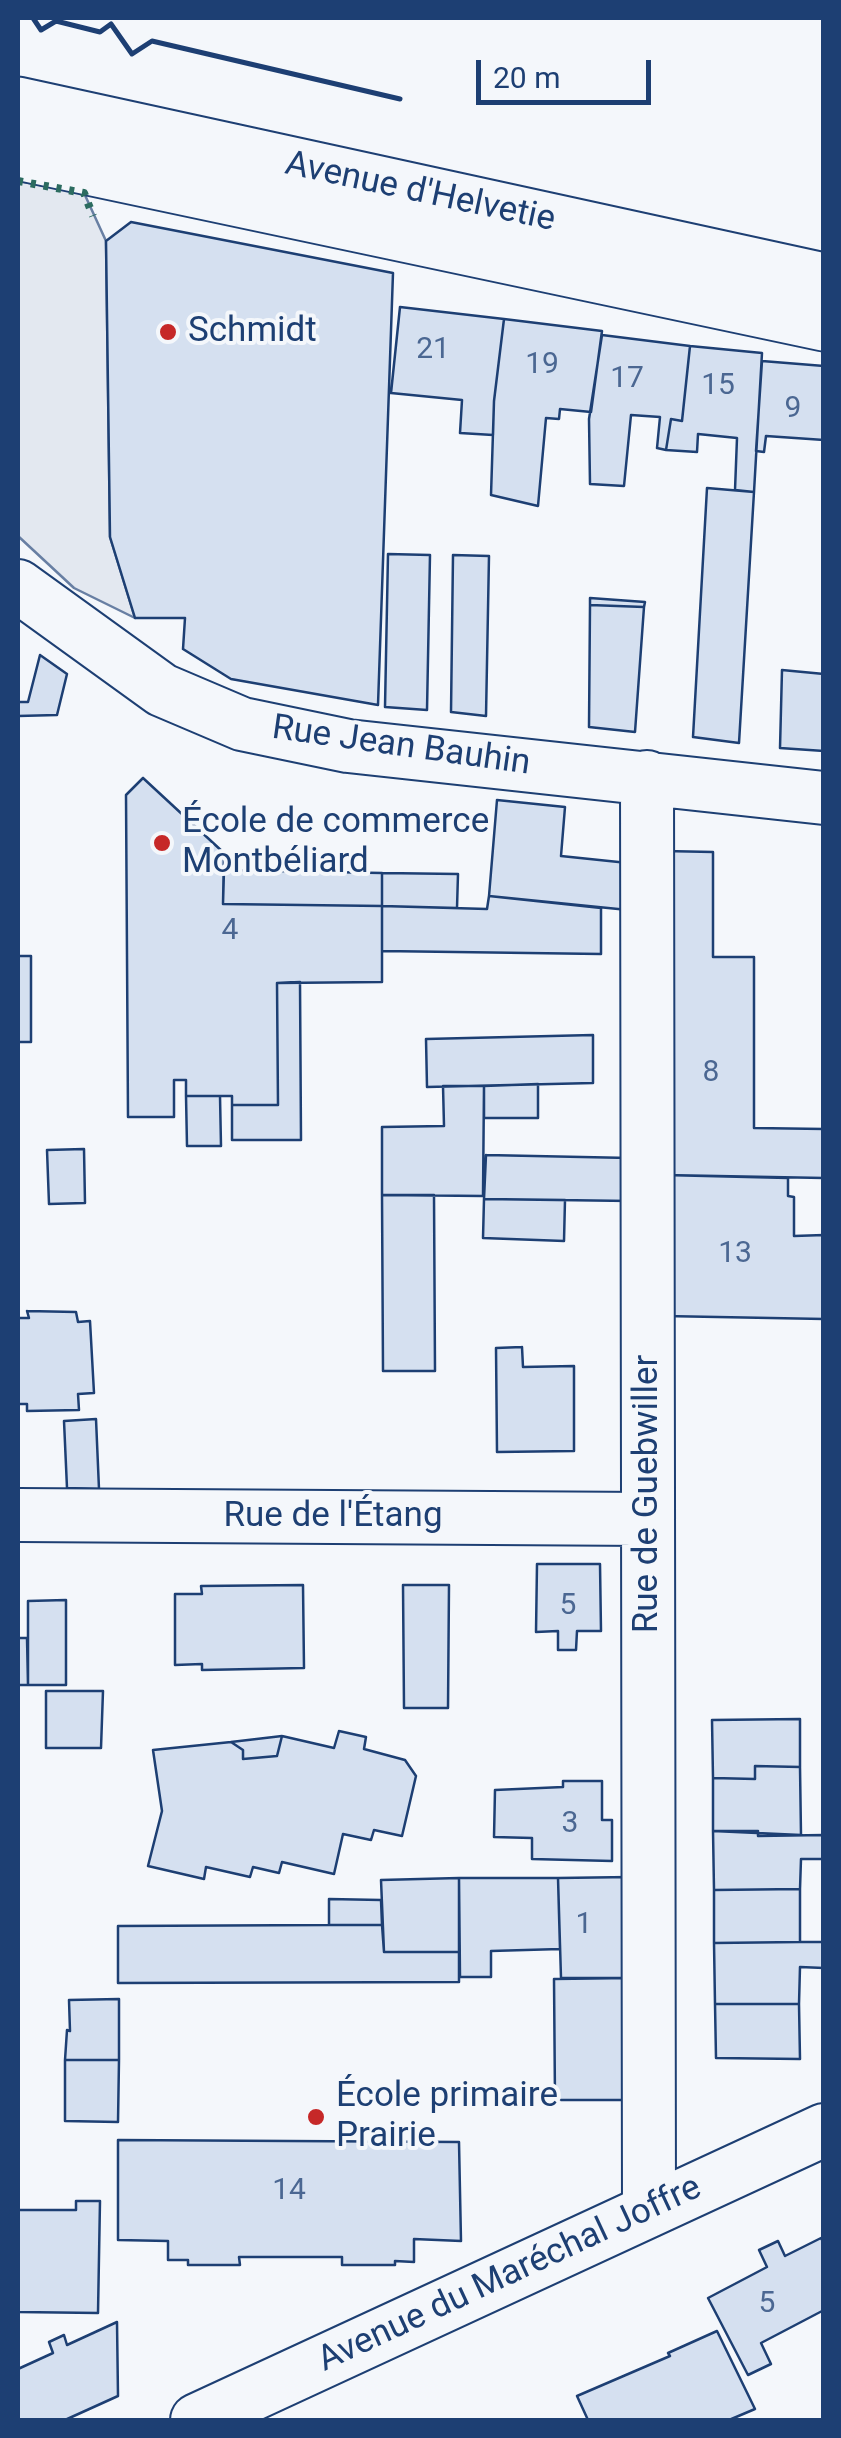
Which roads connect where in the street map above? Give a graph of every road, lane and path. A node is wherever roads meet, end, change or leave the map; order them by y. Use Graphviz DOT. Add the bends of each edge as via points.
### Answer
graph roads {
  1 [pos="18,105"];
  2 [pos="18,152"];
  3 [pos="824,281"];
  4 [pos="824,323"];
  5 [pos="18,586"];
  6 [pos="647,777"];
  7 [pos="824,798"];
  8 [pos="18,1515"];
  9 [pos="648,1518"];
  10 [pos="824,2130"];
  11 [pos="650,2211"];
  12 [pos="197,2420"];
  1 -- 3 [label="main road, Avenue d'Helvetie"];
  2 -- 4 [label="main road, Avenue d'Helvetie"];
  5 -- 6 [label="street, Rue Jean Bauhin" via="162,690 242,724 348,746"];
  6 -- 7 [label="street, Rue Jean Bauhin"];
  6 -- 9 [label="street, Rue de Guebwiller"];
  8 -- 9 [label="street, Rue de l'Étang"];
  9 -- 11 [label="street, Rue de Guebwiller"];
  10 -- 11 [label="street, Avenue du Maréchal Joffre"];
  11 -- 12 [label="street, Avenue du Maréchal Joffre"];
}
